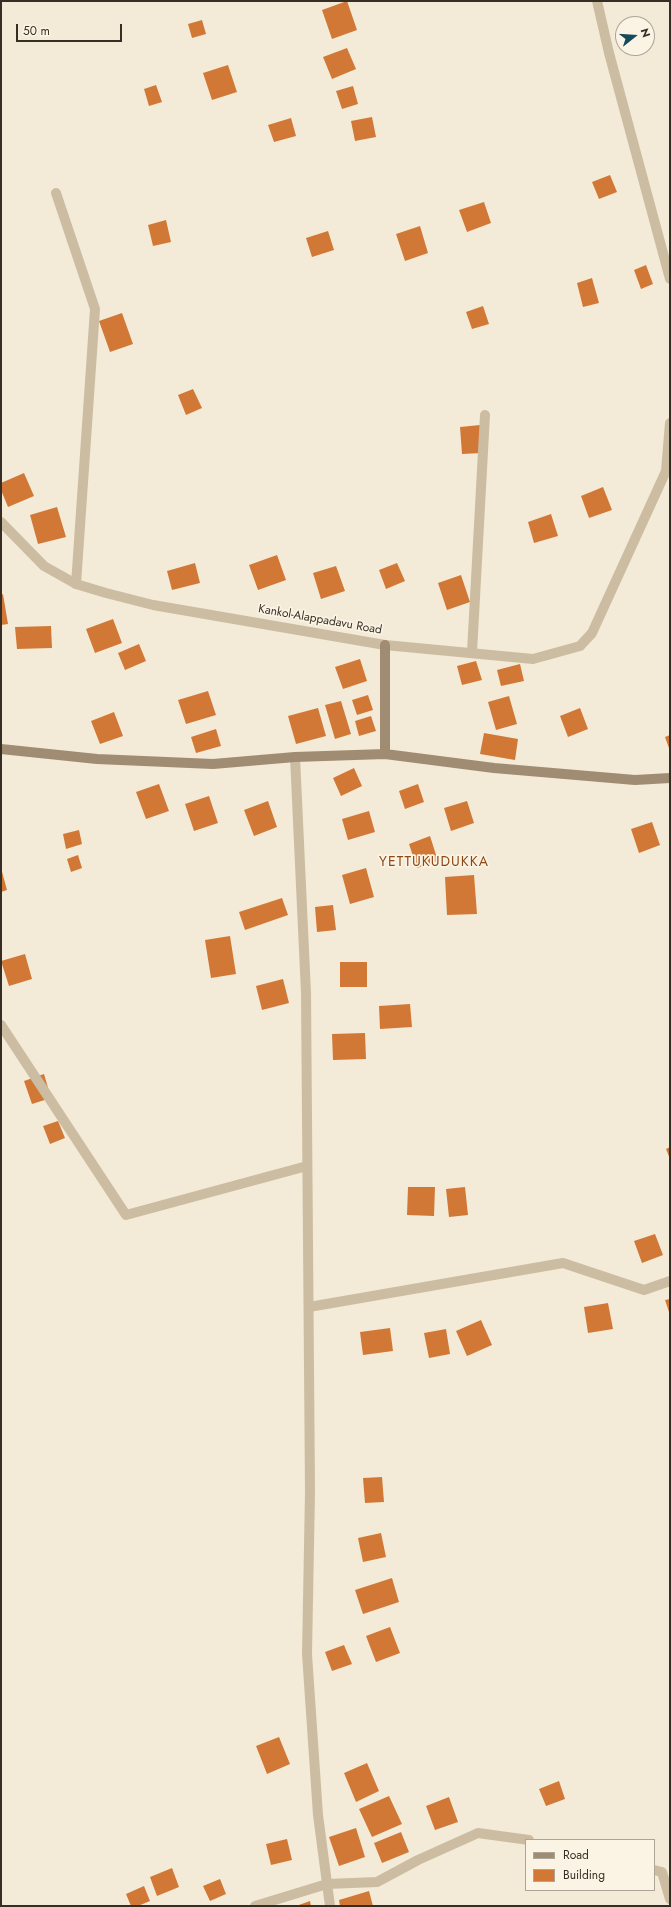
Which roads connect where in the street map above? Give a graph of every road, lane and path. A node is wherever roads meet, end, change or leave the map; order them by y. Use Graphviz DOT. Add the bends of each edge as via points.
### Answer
graph roads {
  1 [pos="597,1"];
  2 [pos="56,193"];
  3 [pos="670,279"];
  4 [pos="485,415"];
  5 [pos="670,423"];
  6 [pos="1,522"];
  7 [pos="76,584"];
  8 [pos="385,645"];
  9 [pos="472,652"];
  10 [pos="1,749"];
  11 [pos="385,754"];
  12 [pos="295,757"];
  13 [pos="670,778"];
  14 [pos="1,1025"];
  15 [pos="307,1166"];
  16 [pos="670,1281"];
  17 [pos="309,1307"];
  18 [pos="525,1839"];
  19 [pos="655,1870"];
  20 [pos="327,1884"];
  21 [pos="670,1899"];
  22 [pos="255,1906"];
  23 [pos="330,1906"];
  1 -- 3 [label="street"];
  2 -- 7 [label="street" via="95,309"];
  4 -- 9 [label="street"];
  5 -- 9 [label="street" via="666,471 592,633 580,646 533,659"];
  6 -- 7 [label="street, Kankol-Alappadavu Road" via="44,566"];
  7 -- 8 [label="street, Kankol-Alappadavu Road" via="153,605"];
  8 -- 9 [label="street"];
  8 -- 11 [label="main road, Kankol-Alappadavu Road"];
  10 -- 12 [label="main road" via="97,759 213,764"];
  11 -- 12 [label="main road"];
  11 -- 13 [label="main road" via="494,768 634,780"];
  12 -- 15 [label="street" via="306,993"];
  14 -- 15 [label="street" via="126,1215"];
  15 -- 17 [label="street"];
  16 -- 17 [label="street" via="644,1290 564,1263"];
  17 -- 20 [label="street" via="310,1492 307,1654 318,1815"];
  18 -- 20 [label="street" via="478,1833 377,1882"];
  19 -- 21 [label="street" via="662,1872"];
  20 -- 22 [label="street"];
  20 -- 23 [label="street"];
}
